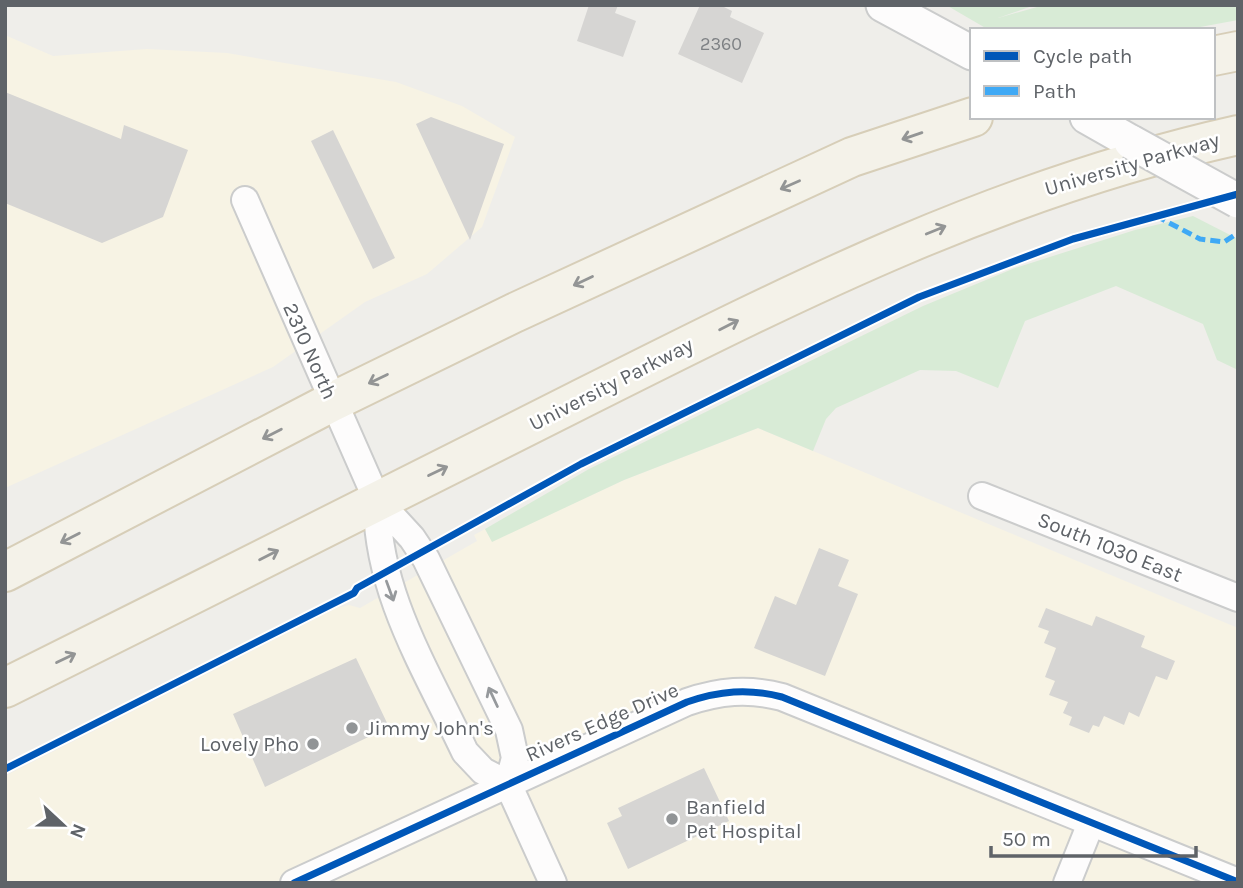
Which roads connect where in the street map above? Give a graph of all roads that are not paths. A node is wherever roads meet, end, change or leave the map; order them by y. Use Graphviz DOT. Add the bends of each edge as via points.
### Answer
graph roads {
  1 [pos="883,5"];
  2 [pos="965,49"];
  3 [pos="1238,51"];
  4 [pos="1215,56"];
  5 [pos="970,118"];
  6 [pos="1091,119"];
  7 [pos="1238,135"];
  8 [pos="245,200"];
  9 [pos="1238,201"];
  10 [pos="332,402"];
  11 [pos="982,496"];
  12 [pos="377,500"];
  13 [pos="5,572"];
  14 [pos="1238,598"];
  15 [pos="5,688"];
  16 [pos="508,784"];
  17 [pos="1091,823"];
  18 [pos="1238,882"];
  19 [pos="294,883"];
  20 [pos="553,883"];
  21 [pos="1067,883"];
  1 -- 2 [label="street"];
  3 -- 4 [label="main road"];
  5 -- 10 [label="main road, one-way" via="852,157"];
  6 -- 9 [label="street, bridge"];
  12 -- 7 [label="main road, University Parkway, one-way" via="762,308 916,238 1076,178"];
  8 -- 10 [label="street, 2310 North"];
  10 -- 12 [label="street, 2310 North"];
  10 -- 13 [label="main road, one-way"];
  11 -- 14 [label="street, South 1030 East"];
  15 -- 12 [label="main road, University Parkway, one-way"];
  16 -- 12 [label="street, 2310 North, one-way" via="515,758 509,730 426,559"];
  12 -- 16 [label="street, 2310 North, one-way" via="379,553 394,602 465,751 483,771"];
  16 -- 17 [label="street, Rivers Edge Drive" via="687,702 736,691 782,697"];
  16 -- 19 [label="street, Rivers Edge Drive"];
  16 -- 20 [label="street"];
  17 -- 18 [label="street, Rivers Edge Drive"];
  17 -- 21 [label="street"];
}
